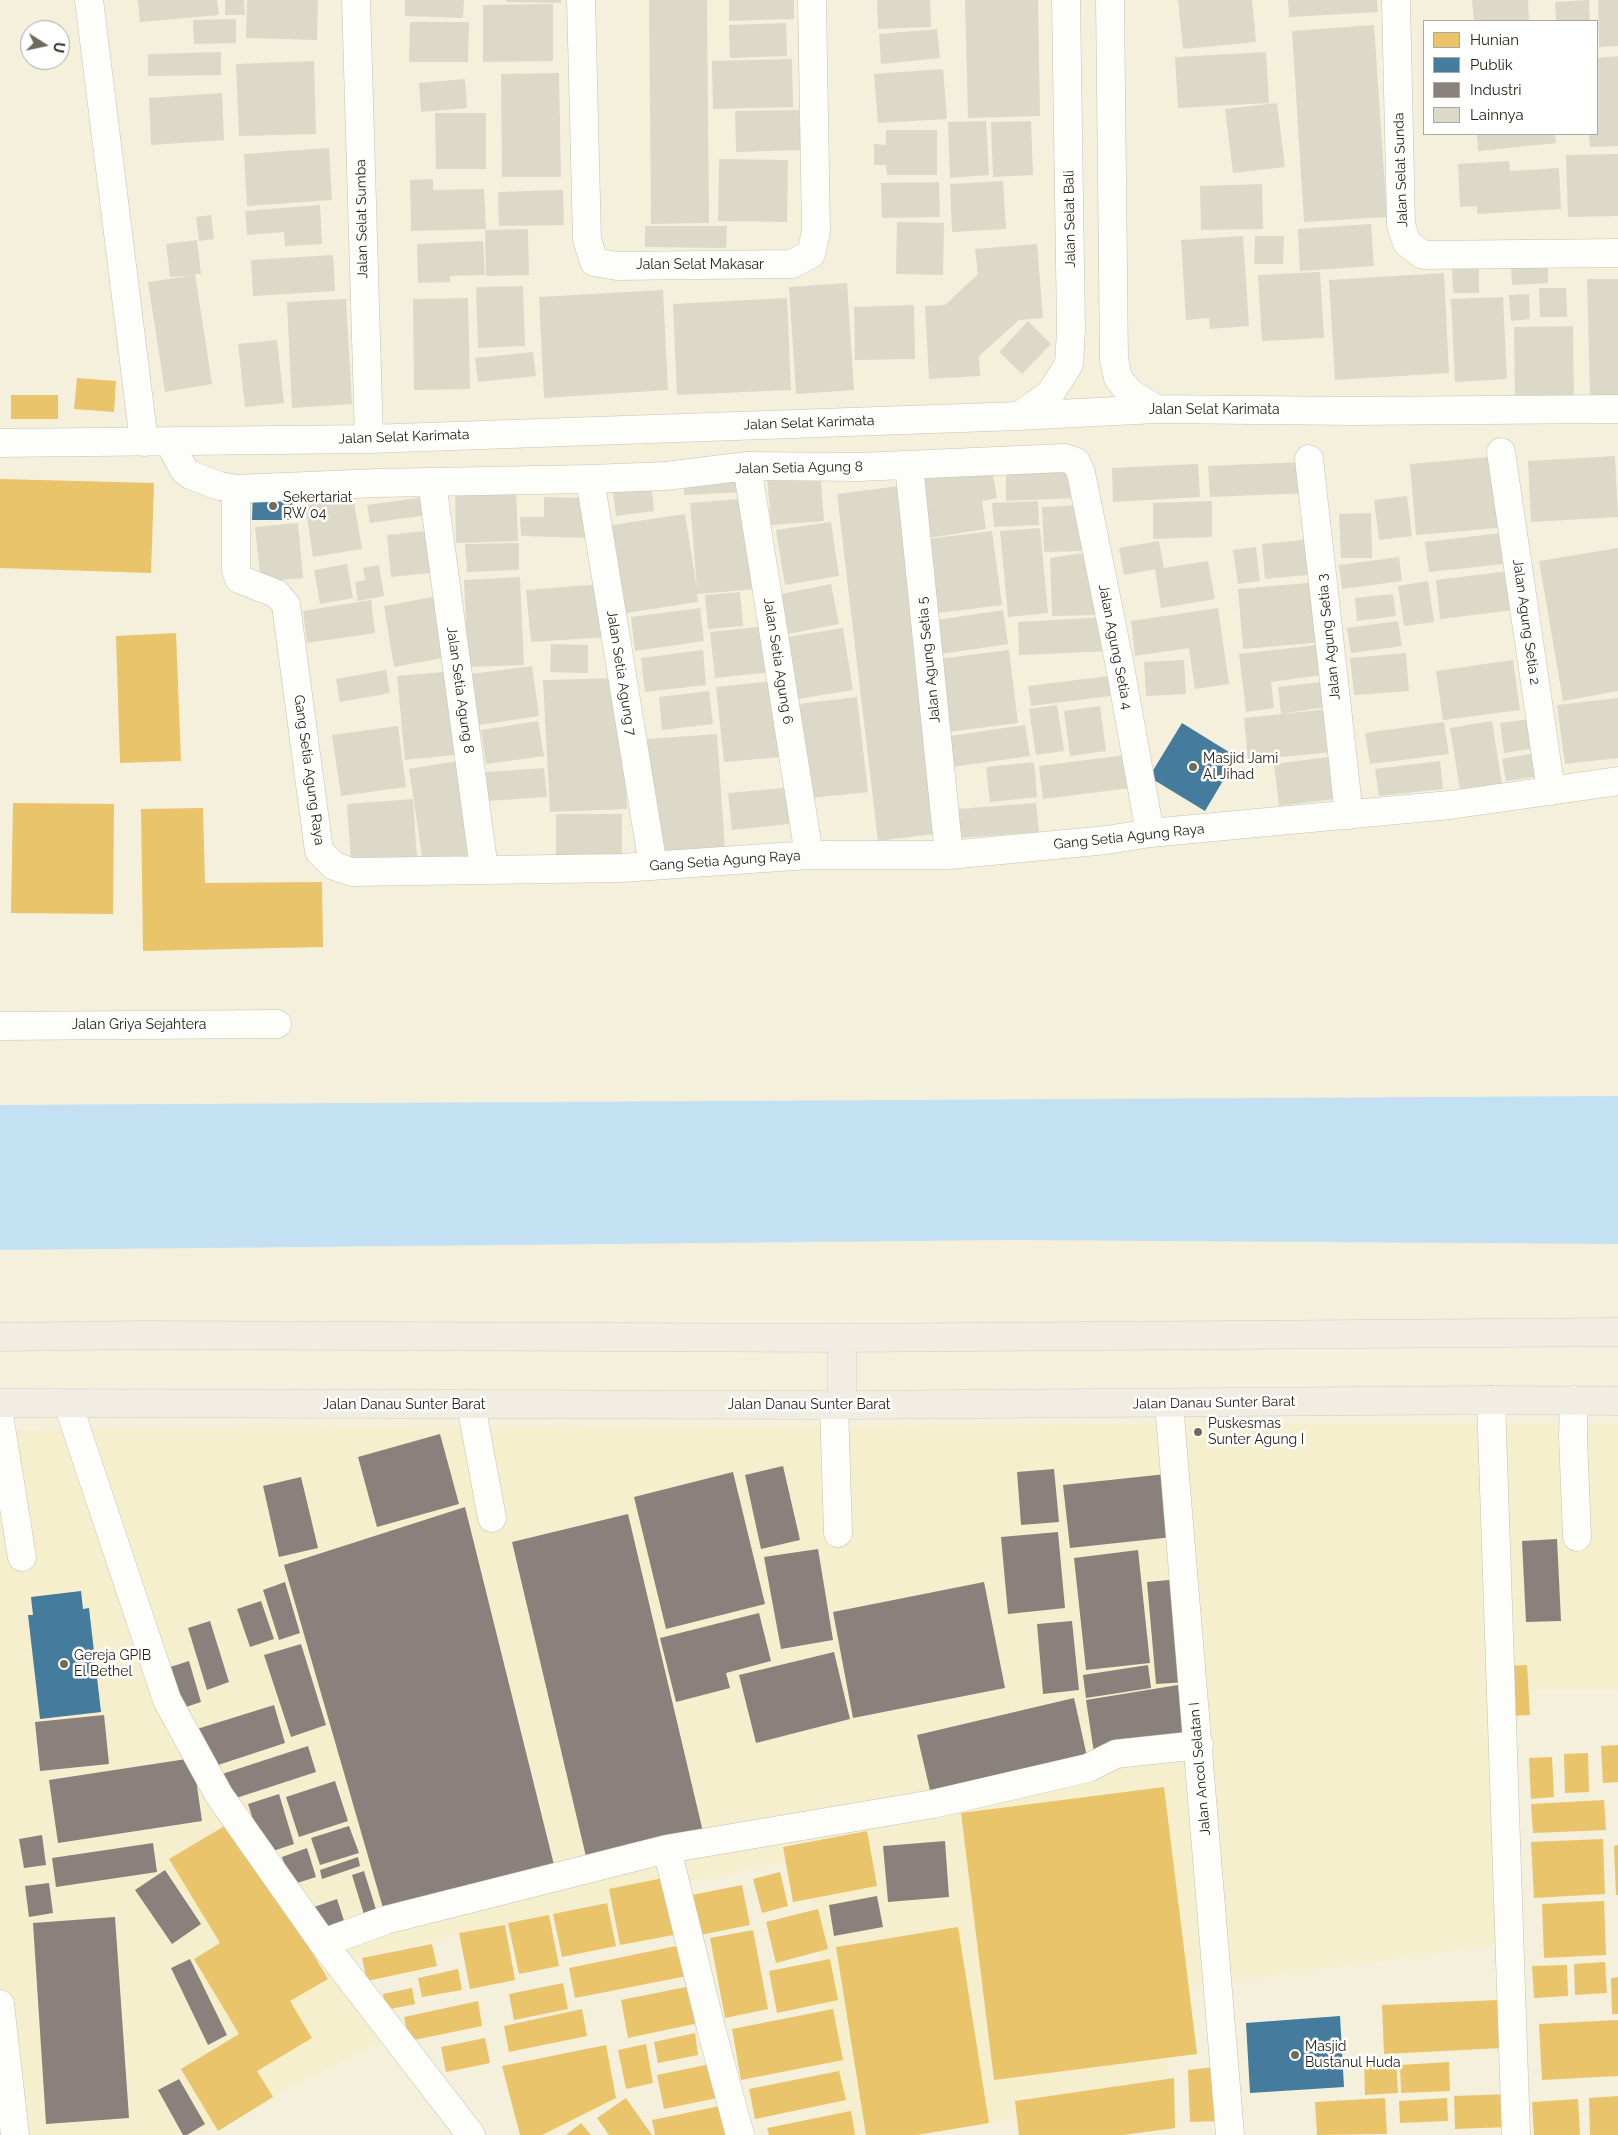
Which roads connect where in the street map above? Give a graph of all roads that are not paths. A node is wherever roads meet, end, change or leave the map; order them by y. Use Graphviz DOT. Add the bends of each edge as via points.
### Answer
graph roads {
  1 [pos="89,0"];
  2 [pos="356,0"];
  3 [pos="581,0"];
  4 [pos="812,0"];
  5 [pos="1066,0"];
  6 [pos="1110,0"];
  7 [pos="1396,0"];
  8 [pos="1618,253"];
  9 [pos="1156,409"];
  10 [pos="1618,409"];
  11 [pos="1019,416"];
  12 [pos="369,439"];
  13 [pos="156,442"];
  14 [pos="0,443"];
  15 [pos="1501,452"];
  16 [pos="1309,459"];
  17 [pos="1076,462"];
  18 [pos="908,465"];
  19 [pos="747,466"];
  20 [pos="590,479"];
  21 [pos="432,482"];
  22 [pos="236,489"];
  23 [pos="1618,781"];
  24 [pos="1551,791"];
  25 [pos="1349,815"];
  26 [pos="1150,833"];
  27 [pos="809,855"];
  28 [pos="949,855"];
  29 [pos="653,866"];
  30 [pos="484,869"];
  31 [pos="277,1024"];
  32 [pos="0,1026"];
  33 [pos="1618,1332"];
  34 [pos="0,1337"];
  35 [pos="842,1338"];
  36 [pos="1491,1400"];
  37 [pos="1574,1400"];
  38 [pos="1618,1401"];
  39 [pos="0,1403"];
  40 [pos="68,1404"];
  41 [pos="471,1404"];
  42 [pos="1169,1404"];
  43 [pos="838,1405"];
  44 [pos="0,1421"];
  45 [pos="492,1518"];
  46 [pos="838,1532"];
  47 [pos="1576,1537"];
  48 [pos="22,1557"];
  49 [pos="1199,1745"];
  50 [pos="667,1849"];
  51 [pos="323,1943"];
  52 [pos="0,2004"];
  53 [pos="15,2135"];
  54 [pos="471,2135"];
  55 [pos="740,2135"];
  56 [pos="1230,2135"];
  57 [pos="1516,2135"];
  1 -- 13 [label="street"];
  2 -- 12 [label="street, Jalan Selat Sumba"];
  3 -- 4 [label="street, Jalan Selat Makasar" via="587,239 594,262 617,266 792,264 811,254 816,231"];
  5 -- 11 [label="street, Jalan Selat Bali" via="1069,364 1050,394"];
  6 -- 9 [label="street" via="1114,359 1118,378 1130,393"];
  7 -- 8 [label="street, Jalan Selat Sunda" via="1401,225 1407,243 1424,255"];
  9 -- 10 [label="street, Jalan Selat Karimata"];
  9 -- 11 [label="street, Jalan Selat Karimata"];
  11 -- 12 [label="street, Jalan Selat Karimata"];
  12 -- 13 [label="street, Jalan Selat Karimata"];
  13 -- 14 [label="street, Jalan Selat Karimata"];
  13 -- 22 [label="street" via="190,475"];
  15 -- 24 [label="street, Jalan Agung Setia 2"];
  16 -- 25 [label="street, Jalan Agung Setia 3"];
  17 -- 18 [label="street, Jalan Setia Agung 8" via="1065,458"];
  17 -- 26 [label="street, Jalan Agung Setia 4" via="1081,472 1119,661"];
  18 -- 19 [label="street, Jalan Setia Agung 8"];
  18 -- 28 [label="street, Jalan Agung Setia 5"];
  19 -- 20 [label="street, Jalan Setia Agung 8" via="666,476"];
  19 -- 27 [label="street, Jalan Setia Agung 6"];
  20 -- 21 [label="street, Jalan Setia Agung 8"];
  20 -- 29 [label="street, Jalan Setia Agung 7"];
  21 -- 22 [label="street, Jalan Setia Agung 8"];
  21 -- 30 [label="street, Jalan Setia Agung 8"];
  22 -- 30 [label="street, Gang Setia Agung Raya" via="236,570 239,579 278,594 286,605 319,851 334,866 352,872"];
  23 -- 24 [label="street, Gang Setia Agung Raya"];
  24 -- 25 [label="street, Gang Setia Agung Raya"];
  25 -- 26 [label="street, Gang Setia Agung Raya"];
  26 -- 28 [label="street, Gang Setia Agung Raya"];
  27 -- 28 [label="street, Gang Setia Agung Raya"];
  27 -- 29 [label="street, Gang Setia Agung Raya"];
  29 -- 30 [label="street, Gang Setia Agung Raya"];
  31 -- 32 [label="street, Jalan Griya Sejahtera"];
  33 -- 35 [label="main road"];
  34 -- 35 [label="main road"];
  35 -- 43 [label="main road"];
  36 -- 37 [label="main road, Jalan Danau Sunter Barat"];
  36 -- 42 [label="main road, Jalan Danau Sunter Barat"];
  36 -- 57 [label="street"];
  37 -- 38 [label="main road, Jalan Danau Sunter Barat"];
  37 -- 47 [label="street"];
  39 -- 40 [label="main road, Jalan Danau Sunter Barat"];
  40 -- 41 [label="main road, Jalan Danau Sunter Barat"];
  40 -- 51 [label="street" via="167,1700 219,1795"];
  41 -- 43 [label="main road, Jalan Danau Sunter Barat"];
  41 -- 45 [label="street"];
  42 -- 43 [label="main road, Jalan Danau Sunter Barat"];
  42 -- 49 [label="street, Jalan Ancol Selatan I"];
  43 -- 46 [label="street"];
  44 -- 48 [label="street"];
  49 -- 50 [label="street" via="1116,1754 1088,1768 933,1804"];
  49 -- 56 [label="street, Jalan Ancol Selatan I"];
  50 -- 51 [label="street" via="386,1920"];
  50 -- 55 [label="street"];
  51 -- 54 [label="street"];
  52 -- 53 [label="street"];
}
